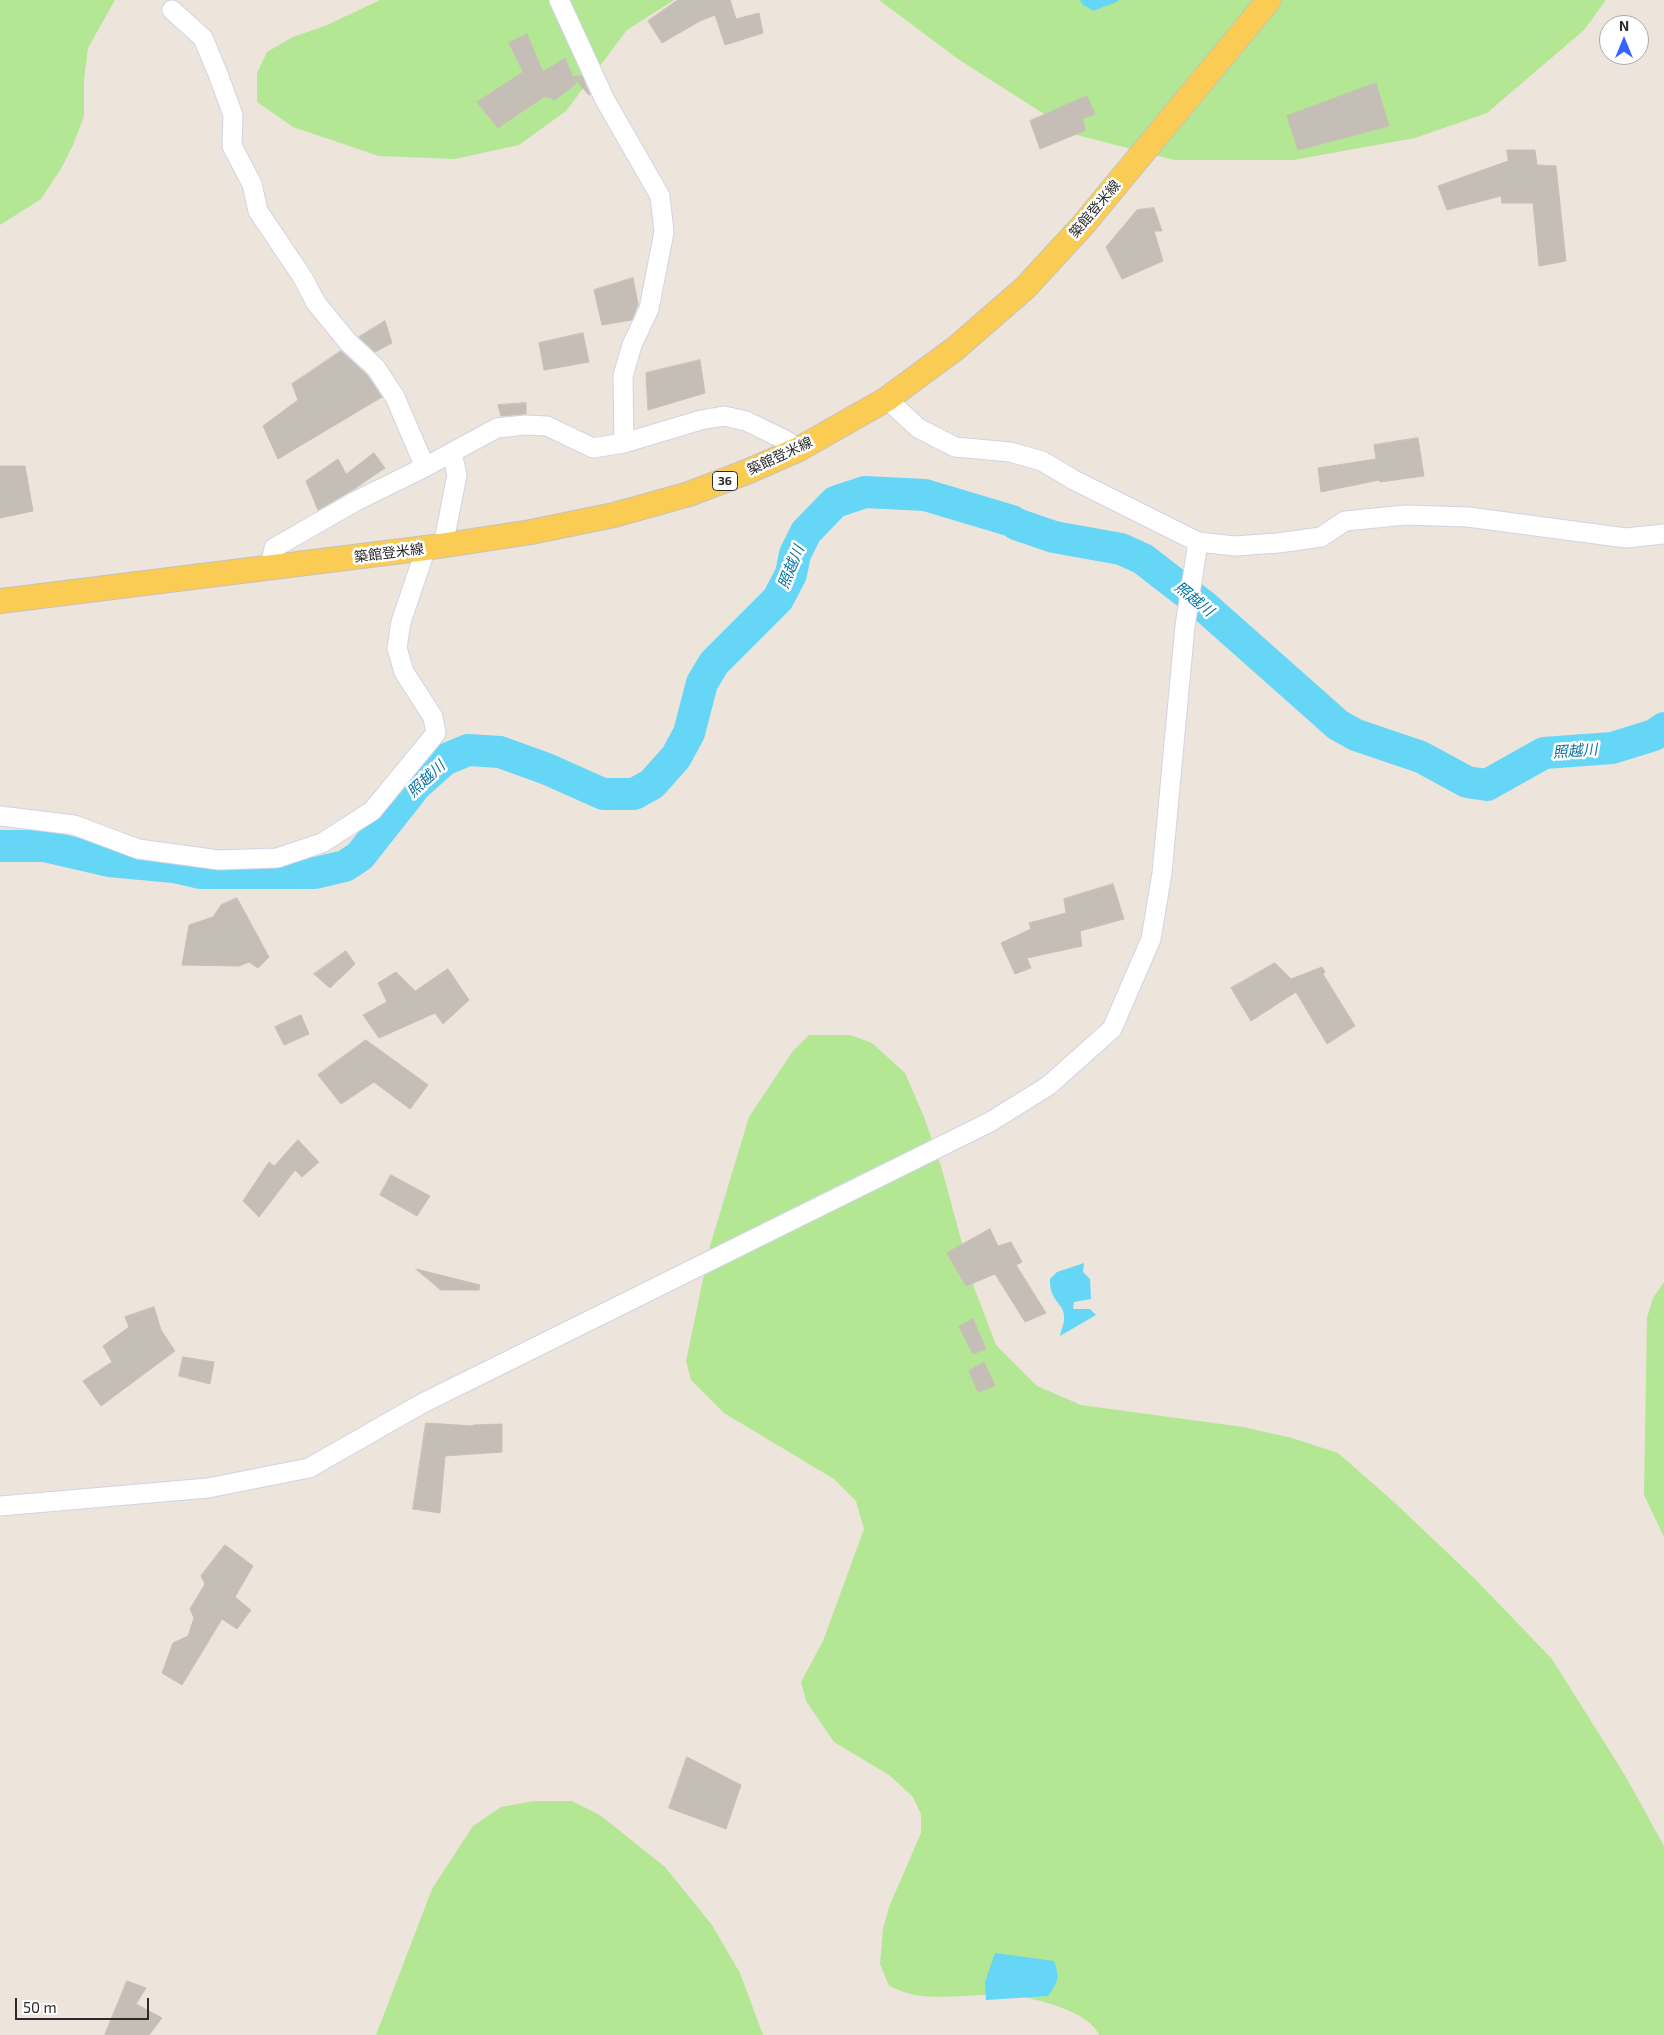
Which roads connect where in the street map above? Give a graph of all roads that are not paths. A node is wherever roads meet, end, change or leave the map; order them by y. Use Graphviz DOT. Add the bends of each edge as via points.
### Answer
graph roads {
  1 [pos="559,0"];
  2 [pos="1269,0"];
  3 [pos="172,10"];
  4 [pos="887,399"];
  5 [pos="624,442"];
  6 [pos="799,449"];
  7 [pos="452,453"];
  8 [pos="425,467"];
  9 [pos="1664,534"];
  10 [pos="1198,542"];
  11 [pos="434,547"];
  12 [pos="270,567"];
  13 [pos="0,602"];
  14 [pos="0,816"];
  15 [pos="0,1506"];
  1 -- 5 [label="street" via="605,100 660,196 664,232 651,300 632,345 624,376"];
  2 -- 4 [label="main road, 築館登米線 / 36" via="1083,225 1025,288 956,348"];
  3 -- 8 [label="street" via="203,38 233,115 232,146 252,184 258,211 316,303 348,342 376,368 395,397"];
  4 -- 6 [label="main road, 築館登米線 / 36"];
  4 -- 10 [label="street" via="918,428 955,447 1010,452 1042,461"];
  5 -- 6 [label="street" via="724,416 746,421"];
  5 -- 7 [label="street" via="593,448 546,426 525,425 497,428"];
  6 -- 11 [label="main road, 築館登米線 / 36" via="689,494 614,515"];
  7 -- 8 [label="street"];
  7 -- 11 [label="street" via="457,475"];
  8 -- 12 [label="street" via="356,501 274,548"];
  9 -- 10 [label="street" via="1626,538 1468,517 1406,516 1345,520 1321,537 1278,544 1235,546"];
  10 -- 15 [label="street" via="1185,626 1162,873 1150,939 1112,1029 1048,1086 990,1122 421,1404 310,1468 208,1488"];
  11 -- 12 [label="main road, 築館登米線 / 36"];
  11 -- 14 [label="street" via="401,622 397,648 404,672 433,717 436,732 372,811 322,843 277,858 219,860 138,849 74,826"];
  12 -- 13 [label="main road, 築館登米線 / 36"];
}
